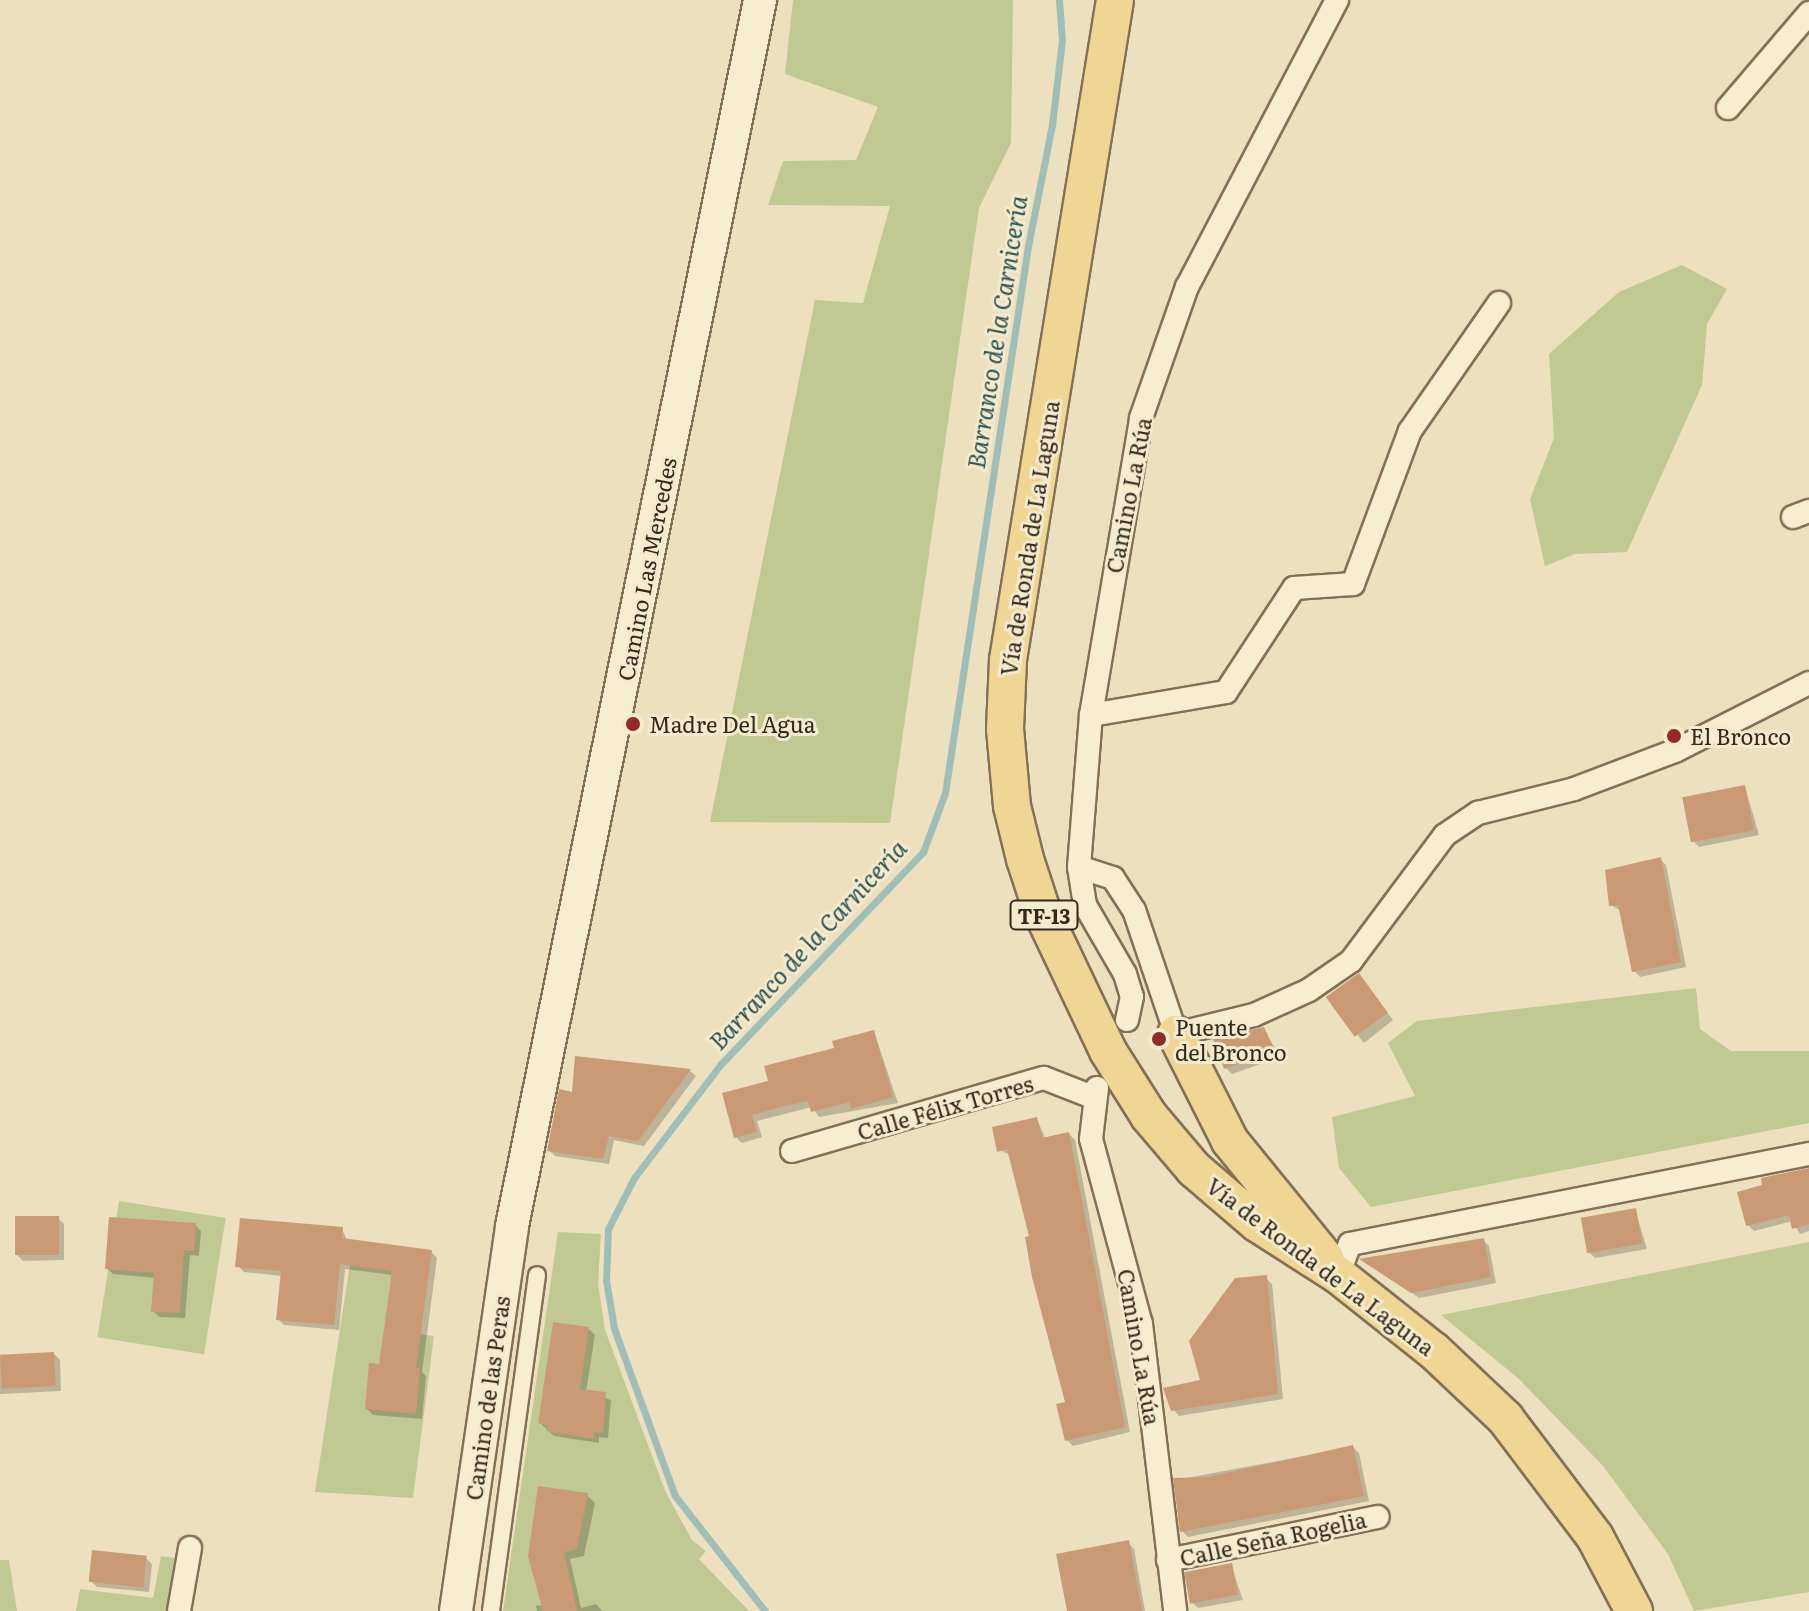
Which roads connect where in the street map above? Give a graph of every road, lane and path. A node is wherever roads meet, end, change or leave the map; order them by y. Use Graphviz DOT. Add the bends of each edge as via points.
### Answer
graph roads {
  1 [pos="760,0"];
  2 [pos="1115,0"];
  3 [pos="1337,0"];
  4 [pos="1809,13"];
  5 [pos="1728,108"];
  6 [pos="1499,303"];
  7 [pos="1809,683"];
  8 [pos="1091,715"];
  9 [pos="1079,867"];
  10 [pos="1127,1020"];
  11 [pos="1176,1034"];
  12 [pos="1096,1093"];
  13 [pos="792,1151"];
  14 [pos="1809,1154"];
  15 [pos="520,1185"];
  16 [pos="537,1275"];
  17 [pos="1338,1275"];
  18 [pos="1378,1517"];
  19 [pos="190,1548"];
  20 [pos="1168,1560"];
  21 [pos="179,1611"];
  22 [pos="456,1611"];
  23 [pos="491,1611"];
  24 [pos="1175,1611"];
  25 [pos="1634,1611"];
  1 -- 15 [label="main road, Camino Las Mercedes"];
  2 -- 17 [label="main road, Vía de Ronda de La Laguna / TF-13" via="1008,660 1005,729 1012,806 1043,914 1108,1051 1149,1116 1194,1169 1257,1223"];
  3 -- 8 [label="street, Camino La Rúa" via="1187,287 1141,418"];
  4 -- 5 [label="street"];
  6 -- 8 [label="street" via="1410,431 1353,584 1294,588 1226,692"];
  7 -- 11 [label="street" via="1677,750 1574,789 1478,813 1445,835 1351,961 1309,990 1254,1015"];
  8 -- 9 [label="street, Camino La Rúa"];
  9 -- 10 [label="street, Camino La Rúa" via="1085,905 1125,974 1132,997"];
  9 -- 11 [label="street" via="1113,878 1134,910"];
  11 -- 17 [label="main road" via="1230,1141"];
  12 -- 13 [label="street, Calle Félix Torres" via="1044,1078"];
  12 -- 20 [label="street, Camino La Rúa" via="1091,1139 1141,1324"];
  14 -- 17 [label="street" via="1350,1244"];
  15 -- 22 [label="main road, Camino de las Peras"];
  16 -- 23 [label="street"];
  17 -- 25 [label="main road, Vía de Ronda de La Laguna / TF-13" via="1434,1351 1505,1418 1595,1537"];
  18 -- 20 [label="street, Calle Seña Rogelia"];
  19 -- 21 [label="street"];
  20 -- 24 [label="street, Camino La Rúa"];
}
